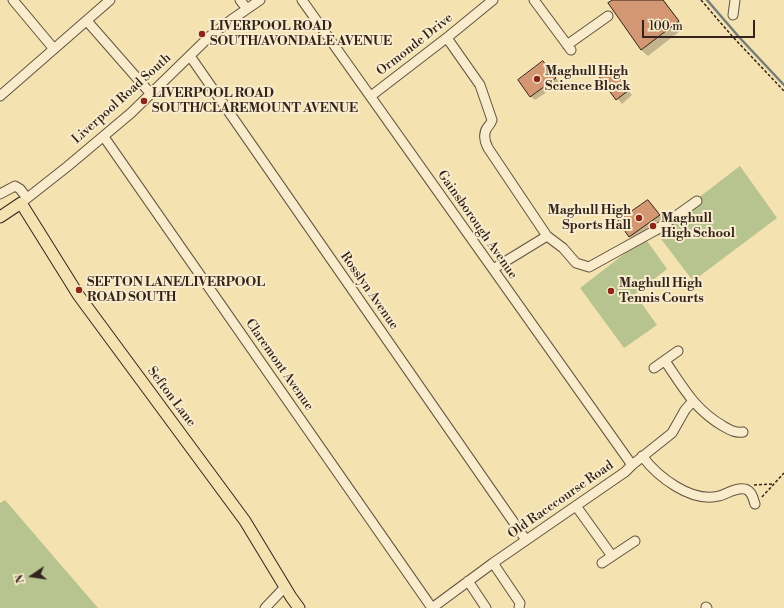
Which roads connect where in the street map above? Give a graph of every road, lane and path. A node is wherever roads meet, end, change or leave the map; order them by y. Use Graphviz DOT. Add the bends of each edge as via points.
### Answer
graph roads {
  1 [pos="13,0"];
  2 [pos="110,0"];
  3 [pos="240,0"];
  4 [pos="260,0"];
  5 [pos="302,0"];
  6 [pos="493,0"];
  7 [pos="534,0"];
  8 [pos="701,0"];
  9 [pos="735,0"];
  10 [pos="247,9"];
  11 [pos="733,15"];
  12 [pos="608,16"];
  13 [pos="87,21"];
  14 [pos="447,38"];
  15 [pos="54,49"];
  16 [pos="190,56"];
  17 [pos="784,91"];
  18 [pos="151,94"];
  19 [pos="0,96"];
  20 [pos="371,96"];
  21 [pos="104,136"];
  22 [pos="0,194"];
  23 [pos="24,201"];
  24 [pos="697,201"];
  25 [pos="0,217"];
  26 [pos="547,236"];
  27 [pos="493,270"];
  28 [pos="678,351"];
  29 [pos="665,361"];
  30 [pos="654,368"];
  31 [pos="692,402"];
  32 [pos="743,432"];
  33 [pos="642,456"];
  34 [pos="632,465"];
  35 [pos="784,473"];
  36 [pos="774,484"];
  37 [pos="739,489"];
  38 [pos="755,504"];
  39 [pos="576,506"];
  40 [pos="526,540"];
  41 [pos="634,541"];
  42 [pos="612,556"];
  43 [pos="493,563"];
  44 [pos="602,563"];
  45 [pos="468,581"];
  46 [pos="285,588"];
  47 [pos="265,608"];
  48 [pos="299,608"];
  49 [pos="432,608"];
  50 [pos="486,608"];
  51 [pos="519,608"];
  1 -- 15 [label="street"];
  2 -- 13 [label="street"];
  3 -- 10 [label="street"];
  4 -- 10 [label="street, Liverpool Road South"];
  5 -- 20 [label="street, Gainsborough Avenue"];
  6 -- 14 [label="street, Ormonde Drive"];
  7 -- 12 [label="street" via="569,47"];
  8 -- 17 [label="path"];
  9 -- 11 [label="street"];
  10 -- 16 [label="street, Liverpool Road South" via="210,36"];
  13 -- 15 [label="street"];
  13 -- 18 [label="street"];
  14 -- 20 [label="street, Ormonde Drive"];
  14 -- 26 [label="street" via="480,85 492,120 485,134 488,148"];
  15 -- 19 [label="street"];
  16 -- 18 [label="street, Liverpool Road South"];
  16 -- 40 [label="street, Rosslyn Avenue"];
  18 -- 21 [label="street, Liverpool Road South"];
  20 -- 27 [label="street, Gainsborough Avenue"];
  21 -- 23 [label="street, Liverpool Road South"];
  21 -- 49 [label="street, Claremont Avenue"];
  22 -- 23 [label="street" via="15,186 20,188"];
  23 -- 25 [label="main road, Liverpool Road South"];
  23 -- 46 [label="main road, Sefton Lane" via="79,296 245,521"];
  24 -- 26 [label="street" via="656,230 589,268 576,264 563,248"];
  26 -- 27 [label="street"];
  27 -- 34 [label="street, Gainsborough Avenue"];
  28 -- 29 [label="street"];
  29 -- 30 [label="street"];
  29 -- 31 [label="street"];
  31 -- 32 [label="street" via="715,422 733,432"];
  31 -- 33 [label="street, Old Racecourse Road" via="672,433"];
  33 -- 34 [label="street, Old Racecourse Road"];
  33 -- 37 [label="street" via="662,477 696,496 707,498"];
  34 -- 39 [label="street, Old Racecourse Road"];
  35 -- 36 [label="path"];
  36 -- 37 [label="path" via="751,485"];
  36 -- 38 [label="path"];
  37 -- 38 [label="street" via="747,489 752,493"];
  39 -- 40 [label="street, Old Racecourse Road"];
  39 -- 42 [label="street"];
  40 -- 43 [label="street, Old Racecourse Road"];
  41 -- 42 [label="street"];
  42 -- 44 [label="street"];
  43 -- 45 [label="street, Old Racecourse Road"];
  43 -- 51 [label="street" via="520,603"];
  45 -- 49 [label="street, Old Racecourse Road"];
  45 -- 50 [label="street"];
  46 -- 47 [label="street"];
  46 -- 48 [label="main road, Sefton Lane"];
}
